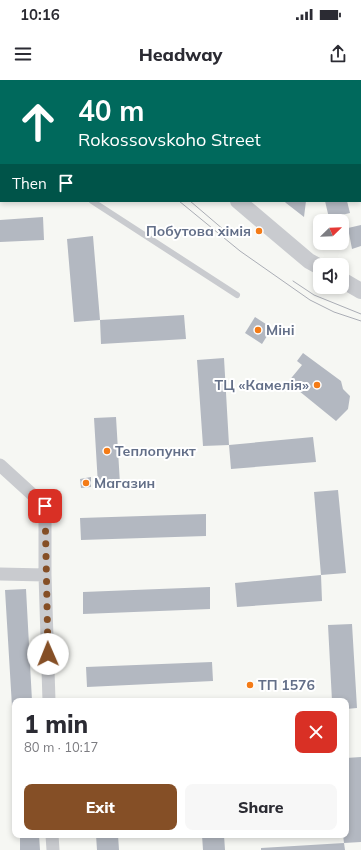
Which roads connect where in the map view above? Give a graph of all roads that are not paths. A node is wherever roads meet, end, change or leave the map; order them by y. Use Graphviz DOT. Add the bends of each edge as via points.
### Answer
graph roads {
  1 [pos="94,202"];
  2 [pos="243,203"];
  3 [pos="313,263"];
  4 [pos="349,284"];
  5 [pos="361,291"];
  6 [pos="237,295"];
  7 [pos="0,466"];
  8 [pos="0,574"];
  9 [pos="46,575"];
  10 [pos="49,698"];
  11 [pos="52,838"];
  12 [pos="53,850"];
  1 -- 6 [label="lane"];
  2 -- 3 [label="street"];
  4 -- 5 [label="street"];
  7 -- 9 [label="street" via="45,506"];
  8 -- 9 [label="street"];
  9 -- 10 [label="street"];
  11 -- 12 [label="street"];
}
